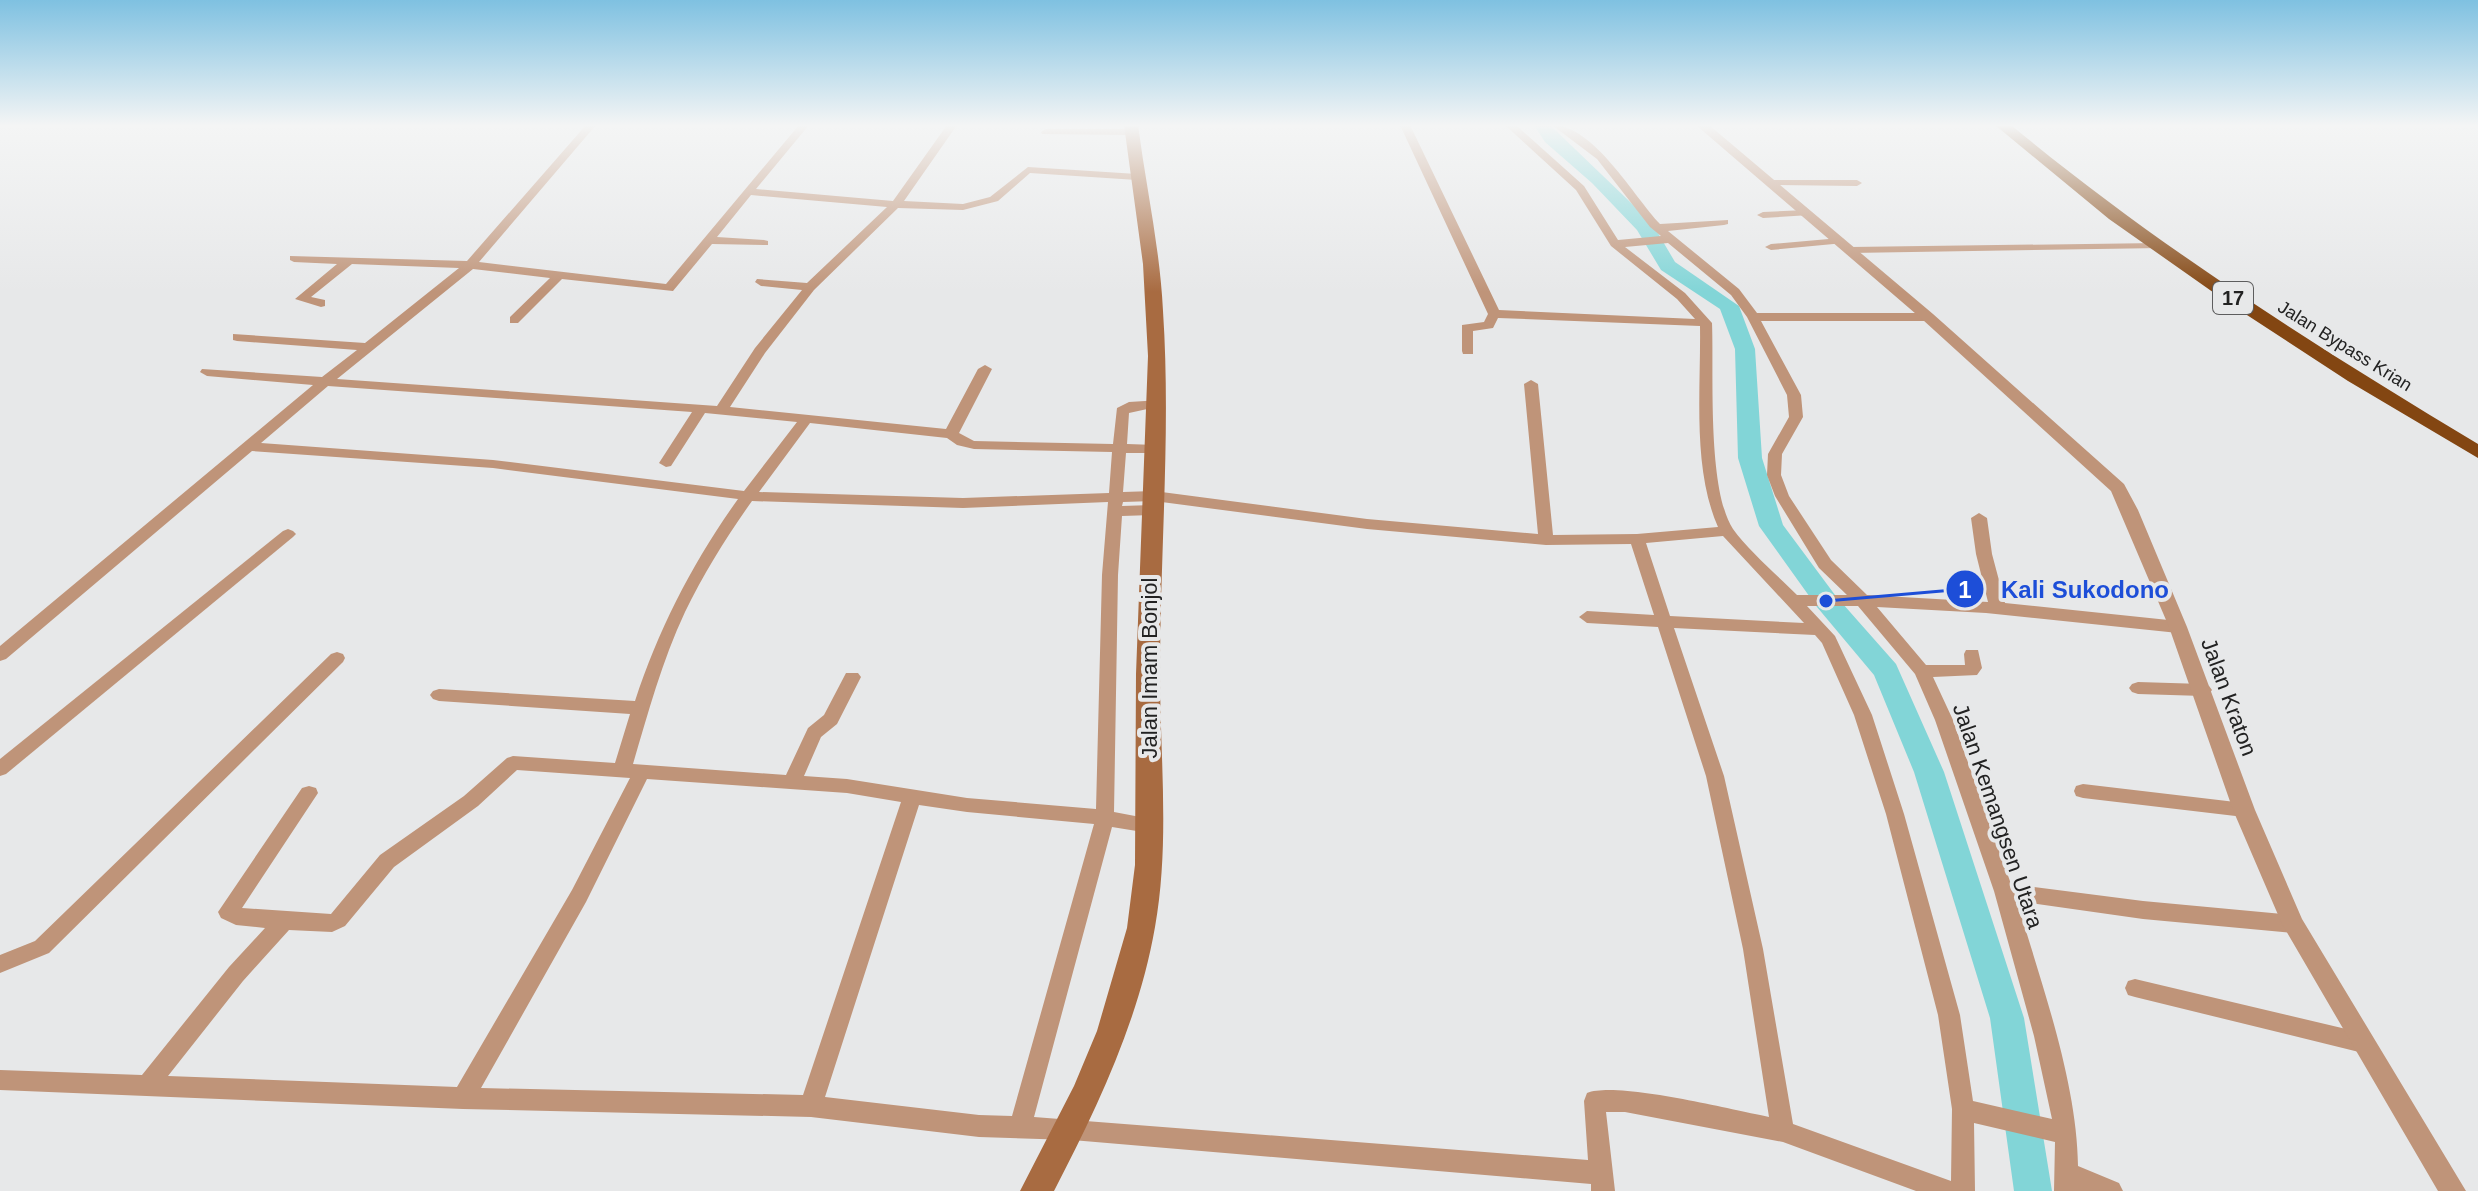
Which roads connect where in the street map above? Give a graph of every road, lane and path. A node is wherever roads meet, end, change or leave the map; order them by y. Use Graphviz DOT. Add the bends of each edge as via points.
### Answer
graph roads {
  1 [pos="543,181"];
  2 [pos="759,181"];
  3 [pos="913,181"];
  4 [pos="1015,181"];
  5 [pos="1138,181"];
  6 [pos="1431,181"];
  7 [pos="1572,181"];
  8 [pos="1620,181"];
  9 [pos="1768,181"];
  10 [pos="2070,181"];
  11 [pos="2085,181"];
  12 [pos="1771,183"];
  13 [pos="1857,183"];
  14 [pos="750,192"];
  15 [pos="897,203"];
  16 [pos="1806,213"];
  17 [pos="1763,215"];
  18 [pos="1724,222"];
  19 [pos="1663,236"];
  20 [pos="710,240"];
  21 [pos="764,243"];
  22 [pos="1620,244"];
  23 [pos="1845,245"];
  24 [pos="2158,246"];
  25 [pos="1771,247"];
  26 [pos="294,258"];
  27 [pos="347,261"];
  28 [pos="470,265"];
  29 [pos="559,276"];
  30 [pos="761,282"];
  31 [pos="810,287"];
  32 [pos="321,303"];
  33 [pos="1494,314"];
  34 [pos="1753,317"];
  35 [pos="1928,317"];
  36 [pos="514,320"];
  37 [pos="1706,323"];
  38 [pos="237,337"];
  39 [pos="368,347"];
  40 [pos="1468,351"];
  41 [pos="985,369"];
  42 [pos="207,372"];
  43 [pos="326,381"];
  44 [pos="1531,384"];
  45 [pos="1156,403"];
  46 [pos="700,410"];
  47 [pos="721,410"];
  48 [pos="806,419"];
  49 [pos="951,434"];
  50 [pos="2478,441"];
  51 [pos="248,446"];
  52 [pos="1119,448"];
  53 [pos="1156,449"];
  54 [pos="2478,452"];
  55 [pos="666,463"];
  56 [pos="747,496"];
  57 [pos="1114,503"];
  58 [pos="1153,503"];
  59 [pos="1979,518"];
  60 [pos="1727,531"];
  61 [pos="288,534"];
  62 [pos="1637,539"];
  63 [pos="1546,540"];
  64 [pos="1855,600"];
  65 [pos="1799,601"];
  66 [pos="1998,608"];
  67 [pos="1587,617"];
  68 [pos="1666,621"];
  69 [pos="2178,627"];
  70 [pos="1821,630"];
  71 [pos="1972,654"];
  72 [pos="0,655"];
  73 [pos="337,658"];
  74 [pos="1922,671"];
  75 [pos="852,677"];
  76 [pos="2138,688"];
  77 [pos="2203,690"];
  78 [pos="439,695"];
  79 [pos="642,708"];
  80 [pos="0,769"];
  81 [pos="632,772"];
  82 [pos="792,781"];
  83 [pos="2083,791"];
  84 [pos="309,793"];
  85 [pos="912,797"];
  86 [pos="2244,810"];
  87 [pos="1105,818"];
  88 [pos="1149,825"];
  89 [pos="2004,891"];
  90 [pos="284,921"];
  91 [pos="2293,924"];
  92 [pos="0,964"];
  93 [pos="2135,988"];
  94 [pos="2363,1043"];
  95 [pos="0,1080"];
  96 [pos="147,1086"];
  97 [pos="463,1098"];
  98 [pos="811,1106"];
  99 [pos="1972,1112"];
  100 [pos="1020,1128"];
  101 [pos="1072,1129"];
  102 [pos="1783,1131"];
  103 [pos="2056,1132"];
  104 [pos="1602,1182"];
  105 [pos="2066,1182"];
  106 [pos="1036,1191"];
  107 [pos="1948,1191"];
  108 [pos="1963,1191"];
  109 [pos="2111,1191"];
  110 [pos="2453,1191"];
  1 -- 28 [label="street"];
  2 -- 14 [label="street"];
  3 -- 15 [label="street"];
  4 -- 15 [label="street" via="983,204"];
  5 -- 45 [label="main road, Jalan Imam Bonjol" via="1152,271"];
  6 -- 33 [label="street"];
  7 -- 22 [label="street"];
  8 -- 19 [label="street, Jalan Kemangsen Utara"];
  9 -- 12 [label="street, Jalan Kraton"];
  10 -- 24 [label="highway, Jalan Bypass Krian / 17"];
  11 -- 50 [label="highway, Jalan Bypass Krian / 17" via="2227,284"];
  12 -- 13 [label="street"];
  12 -- 16 [label="street, Jalan Kraton"];
  14 -- 15 [label="street"];
  14 -- 20 [label="street"];
  15 -- 31 [label="street"];
  16 -- 17 [label="street"];
  16 -- 23 [label="street, Jalan Kraton"];
  18 -- 19 [label="street"];
  19 -- 22 [label="street"];
  19 -- 34 [label="street, Jalan Kemangsen Utara" via="1728,285"];
  20 -- 21 [label="street"];
  20 -- 29 [label="street" via="666,288"];
  22 -- 37 [label="street"];
  23 -- 24 [label="street"];
  23 -- 25 [label="street"];
  23 -- 35 [label="street, Jalan Kraton"];
  24 -- 54 [label="highway, Jalan Bypass Krian / 17"];
  26 -- 27 [label="street"];
  27 -- 28 [label="street"];
  27 -- 32 [label="street" via="301,299"];
  28 -- 29 [label="street"];
  28 -- 39 [label="street"];
  29 -- 36 [label="street"];
  30 -- 31 [label="street"];
  31 -- 47 [label="street"];
  33 -- 37 [label="street"];
  33 -- 40 [label="street" via="1489,325 1466,328"];
  34 -- 35 [label="street"];
  34 -- 64 [label="street, Jalan Kemangsen Utara" via="1796,404 1795,422 1773,460 1774,475 1825,564"];
  35 -- 69 [label="street, Jalan Kraton" via="2118,488"];
  37 -- 60 [label="street" via="1709,467"];
  38 -- 39 [label="street"];
  39 -- 43 [label="street"];
  41 -- 49 [label="street"];
  42 -- 43 [label="street"];
  43 -- 46 [label="street"];
  43 -- 51 [label="street"];
  44 -- 63 [label="street"];
  45 -- 52 [label="street" via="1122,411"];
  45 -- 53 [label="main road, Jalan Imam Bonjol"];
  46 -- 47 [label="street"];
  46 -- 55 [label="street"];
  47 -- 48 [label="street"];
  48 -- 49 [label="street"];
  48 -- 56 [label="street"];
  49 -- 52 [label="street" via="974,445"];
  51 -- 56 [label="street" via="493,464"];
  51 -- 72 [label="street"];
  52 -- 53 [label="street"];
  52 -- 57 [label="street"];
  53 -- 58 [label="main road, Jalan Imam Bonjol"];
  56 -- 57 [label="street"];
  56 -- 79 [label="street" via="677,613"];
  57 -- 58 [label="street"];
  57 -- 87 [label="street"];
  58 -- 63 [label="street"];
  58 -- 88 [label="main road, Jalan Imam Bonjol"];
  59 -- 66 [label="street"];
  60 -- 62 [label="street"];
  60 -- 65 [label="street"];
  61 -- 80 [label="street"];
  62 -- 63 [label="street"];
  62 -- 68 [label="street"];
  64 -- 65 [label="street"];
  64 -- 66 [label="street"];
  64 -- 74 [label="street, Jalan Kemangsen Utara"];
  65 -- 70 [label="street"];
  66 -- 69 [label="street"];
  67 -- 68 [label="street"];
  68 -- 70 [label="street"];
  68 -- 102 [label="street" via="1715,776 1753,949"];
  69 -- 77 [label="street, Jalan Kraton"];
  70 -- 99 [label="street" via="1863,715 1895,814"];
  71 -- 74 [label="street" via="1971,671"];
  73 -- 92 [label="street" via="42,947"];
  74 -- 89 [label="street, Jalan Kemangsen Utara" via="1971,789"];
  75 -- 82 [label="street" via="831,719 814,733"];
  76 -- 77 [label="street"];
  77 -- 86 [label="street, Jalan Kraton"];
  78 -- 79 [label="street"];
  79 -- 81 [label="street"];
  81 -- 82 [label="street"];
  81 -- 90 [label="street" via="509,765 471,801 387,861 338,920"];
  81 -- 97 [label="street" via="579,896"];
  82 -- 85 [label="street"];
  83 -- 86 [label="street"];
  84 -- 90 [label="street" via="228,912"];
  85 -- 87 [label="street"];
  85 -- 98 [label="street"];
  86 -- 91 [label="street, Jalan Kraton"];
  87 -- 88 [label="street"];
  87 -- 100 [label="street"];
  88 -- 101 [label="main road, Jalan Imam Bonjol" via="1141,926 1125,996"];
  89 -- 91 [label="street"];
  89 -- 103 [label="street, Jalan Kemangsen Utara" via="2045,1036"];
  90 -- 96 [label="street"];
  91 -- 94 [label="street, Jalan Kraton"];
  93 -- 94 [label="street"];
  94 -- 110 [label="street, Jalan Kraton"];
  95 -- 96 [label="street"];
  96 -- 97 [label="street"];
  97 -- 98 [label="street"];
  98 -- 100 [label="street"];
  99 -- 103 [label="street"];
  99 -- 108 [label="street"];
  100 -- 101 [label="street"];
  101 -- 104 [label="street"];
  101 -- 106 [label="main road, Jalan Imam Bonjol"];
  102 -- 104 [label="street" via="1597,1100"];
  102 -- 107 [label="street"];
  103 -- 105 [label="street, Jalan Kemangsen Utara"];
  105 -- 109 [label="street"];
}
